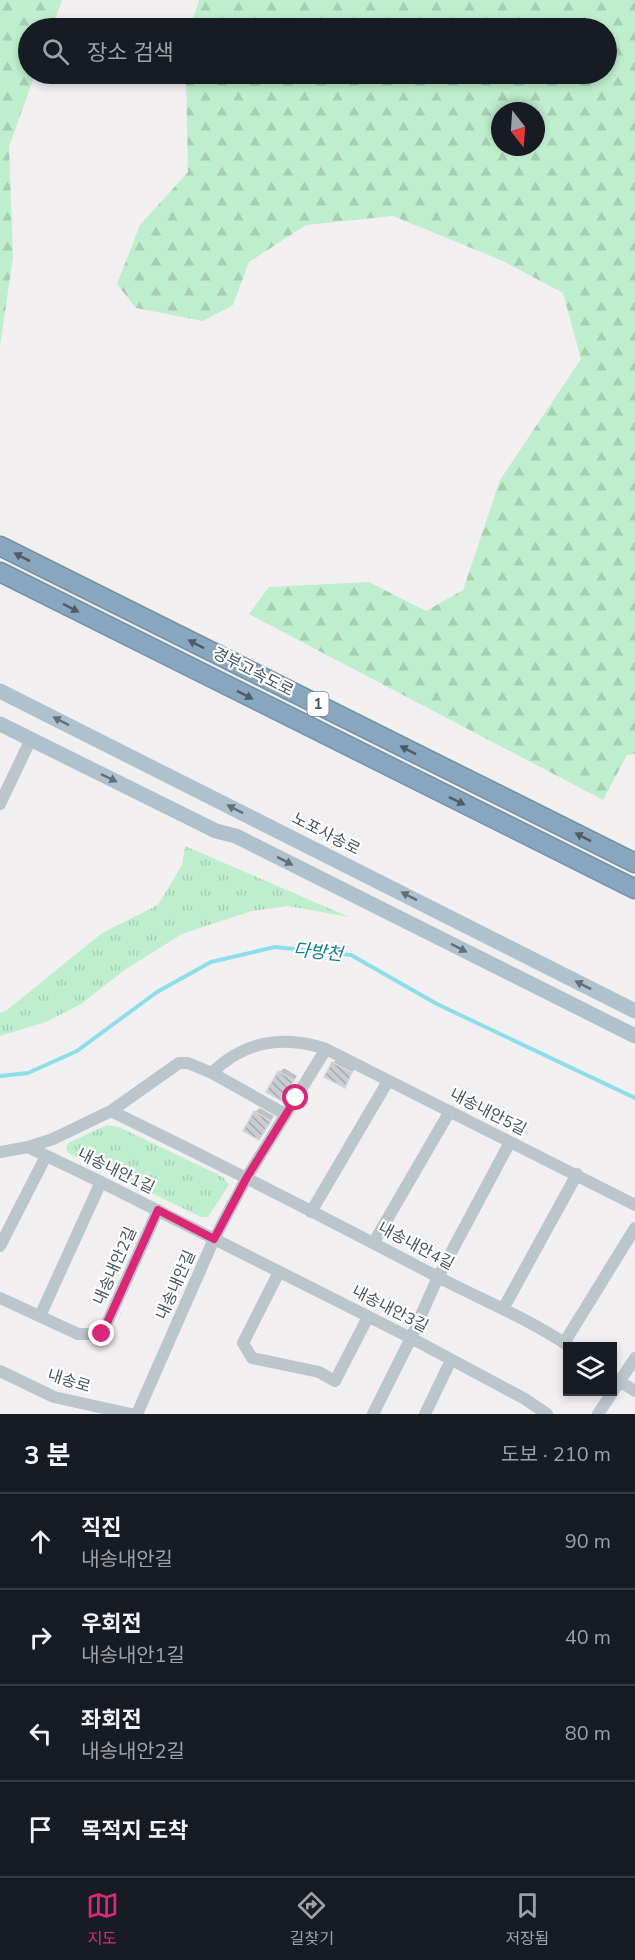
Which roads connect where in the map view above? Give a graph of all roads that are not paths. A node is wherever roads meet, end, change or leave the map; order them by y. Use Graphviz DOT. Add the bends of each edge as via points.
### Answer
graph roads {
  1 [pos="0,546"];
  2 [pos="0,572"];
  3 [pos="0,691"];
  4 [pos="0,724"];
  5 [pos="31,740"];
  6 [pos="0,804"];
  7 [pos="635,863"];
  8 [pos="635,889"];
  9 [pos="635,1011"];
  10 [pos="635,1036"];
  11 [pos="326,1049"];
  12 [pos="212,1073"];
  13 [pos="387,1081"];
  14 [pos="111,1111"];
  15 [pos="450,1111"];
  16 [pos="285,1114"];
  17 [pos="510,1142"];
  18 [pos="28,1147"];
  19 [pos="0,1152"];
  20 [pos="46,1156"];
  21 [pos="577,1174"];
  22 [pos="247,1177"];
  23 [pos="101,1182"];
  24 [pos="635,1205"];
  25 [pos="158,1210"];
  26 [pos="311,1212"];
  27 [pos="635,1228"];
  28 [pos="214,1239"];
  29 [pos="374,1242"];
  30 [pos="0,1246"];
  31 [pos="279,1272"];
  32 [pos="438,1277"];
  33 [pos="0,1298"];
  34 [pos="503,1309"];
  35 [pos="39,1316"];
  36 [pos="368,1317"];
  37 [pos="411,1338"];
  38 [pos="568,1342"];
  39 [pos="563,1343"];
  40 [pos="635,1358"];
  41 [pos="451,1360"];
  42 [pos="0,1371"];
  43 [pos="617,1378"];
  44 [pos="617,1380"];
  45 [pos="635,1391"];
  46 [pos="607,1396"];
  47 [pos="131,1414"];
  48 [pos="138,1414"];
  49 [pos="373,1414"];
  50 [pos="425,1414"];
  51 [pos="547,1414"];
  52 [pos="598,1414"];
  7 -- 1 [label="highway, 경부고속도로 / 1, one-way"];
  2 -- 8 [label="highway, 경부고속도로 / 1, one-way"];
  9 -- 3 [label="main road, 노포사송로, one-way"];
  4 -- 5 [label="main road"];
  5 -- 6 [label="street"];
  5 -- 10 [label="main road, one-way" via="216,831 236,836"];
  11 -- 12 [label="street, 내송내안5길" via="306,1042 254,1046 226,1059"];
  11 -- 13 [label="street, 내송내안5길"];
  11 -- 16 [label="street, 내송내안길"];
  12 -- 14 [label="street" via="179,1063"];
  12 -- 16 [label="street"];
  13 -- 15 [label="street, 내송내안5길"];
  13 -- 26 [label="street"];
  14 -- 18 [label="street"];
  14 -- 22 [label="street, 내송내안4길"];
  15 -- 17 [label="street, 내송내안5길"];
  15 -- 29 [label="street"];
  16 -- 22 [label="street, 내송내안길"];
  17 -- 21 [label="street, 내송내안5길"];
  17 -- 32 [label="street"];
  18 -- 19 [label="street"];
  18 -- 20 [label="street, 내송내안1길"];
  20 -- 23 [label="street, 내송내안1길"];
  20 -- 30 [label="street"];
  21 -- 24 [label="street, 내송내안5길"];
  21 -- 34 [label="street"];
  22 -- 26 [label="street, 내송내안4길"];
  22 -- 28 [label="street, 내송내안길"];
  23 -- 25 [label="street, 내송내안1길"];
  23 -- 35 [label="street"];
  25 -- 28 [label="street, 내송내안1길"];
  25 -- 35 [label="street, 내송내안2길" via="102,1334 78,1334"];
  26 -- 29 [label="street, 내송내안4길"];
  27 -- 38 [label="street"];
  28 -- 31 [label="street, 내송내안3길"];
  28 -- 48 [label="street, 내송내안길"];
  29 -- 32 [label="street, 내송내안4길"];
  31 -- 36 [label="street, 내송내안3길"];
  31 -- 36 [label="street" via="243,1343 252,1358 319,1372 335,1381"];
  32 -- 34 [label="street, 내송내안4길"];
  32 -- 37 [label="street"];
  33 -- 35 [label="street, 내송내안2길"];
  34 -- 39 [label="street, 내송내안4길"];
  36 -- 37 [label="street, 내송내안3길"];
  37 -- 41 [label="street, 내송내안3길"];
  37 -- 49 [label="street"];
  40 -- 43 [label="street"];
  41 -- 50 [label="street"];
  41 -- 51 [label="street, 내송내안3길"];
  42 -- 47 [label="street, 내송로" via="54,1397"];
  44 -- 45 [label="street"];
  46 -- 52 [label="street"];
}
